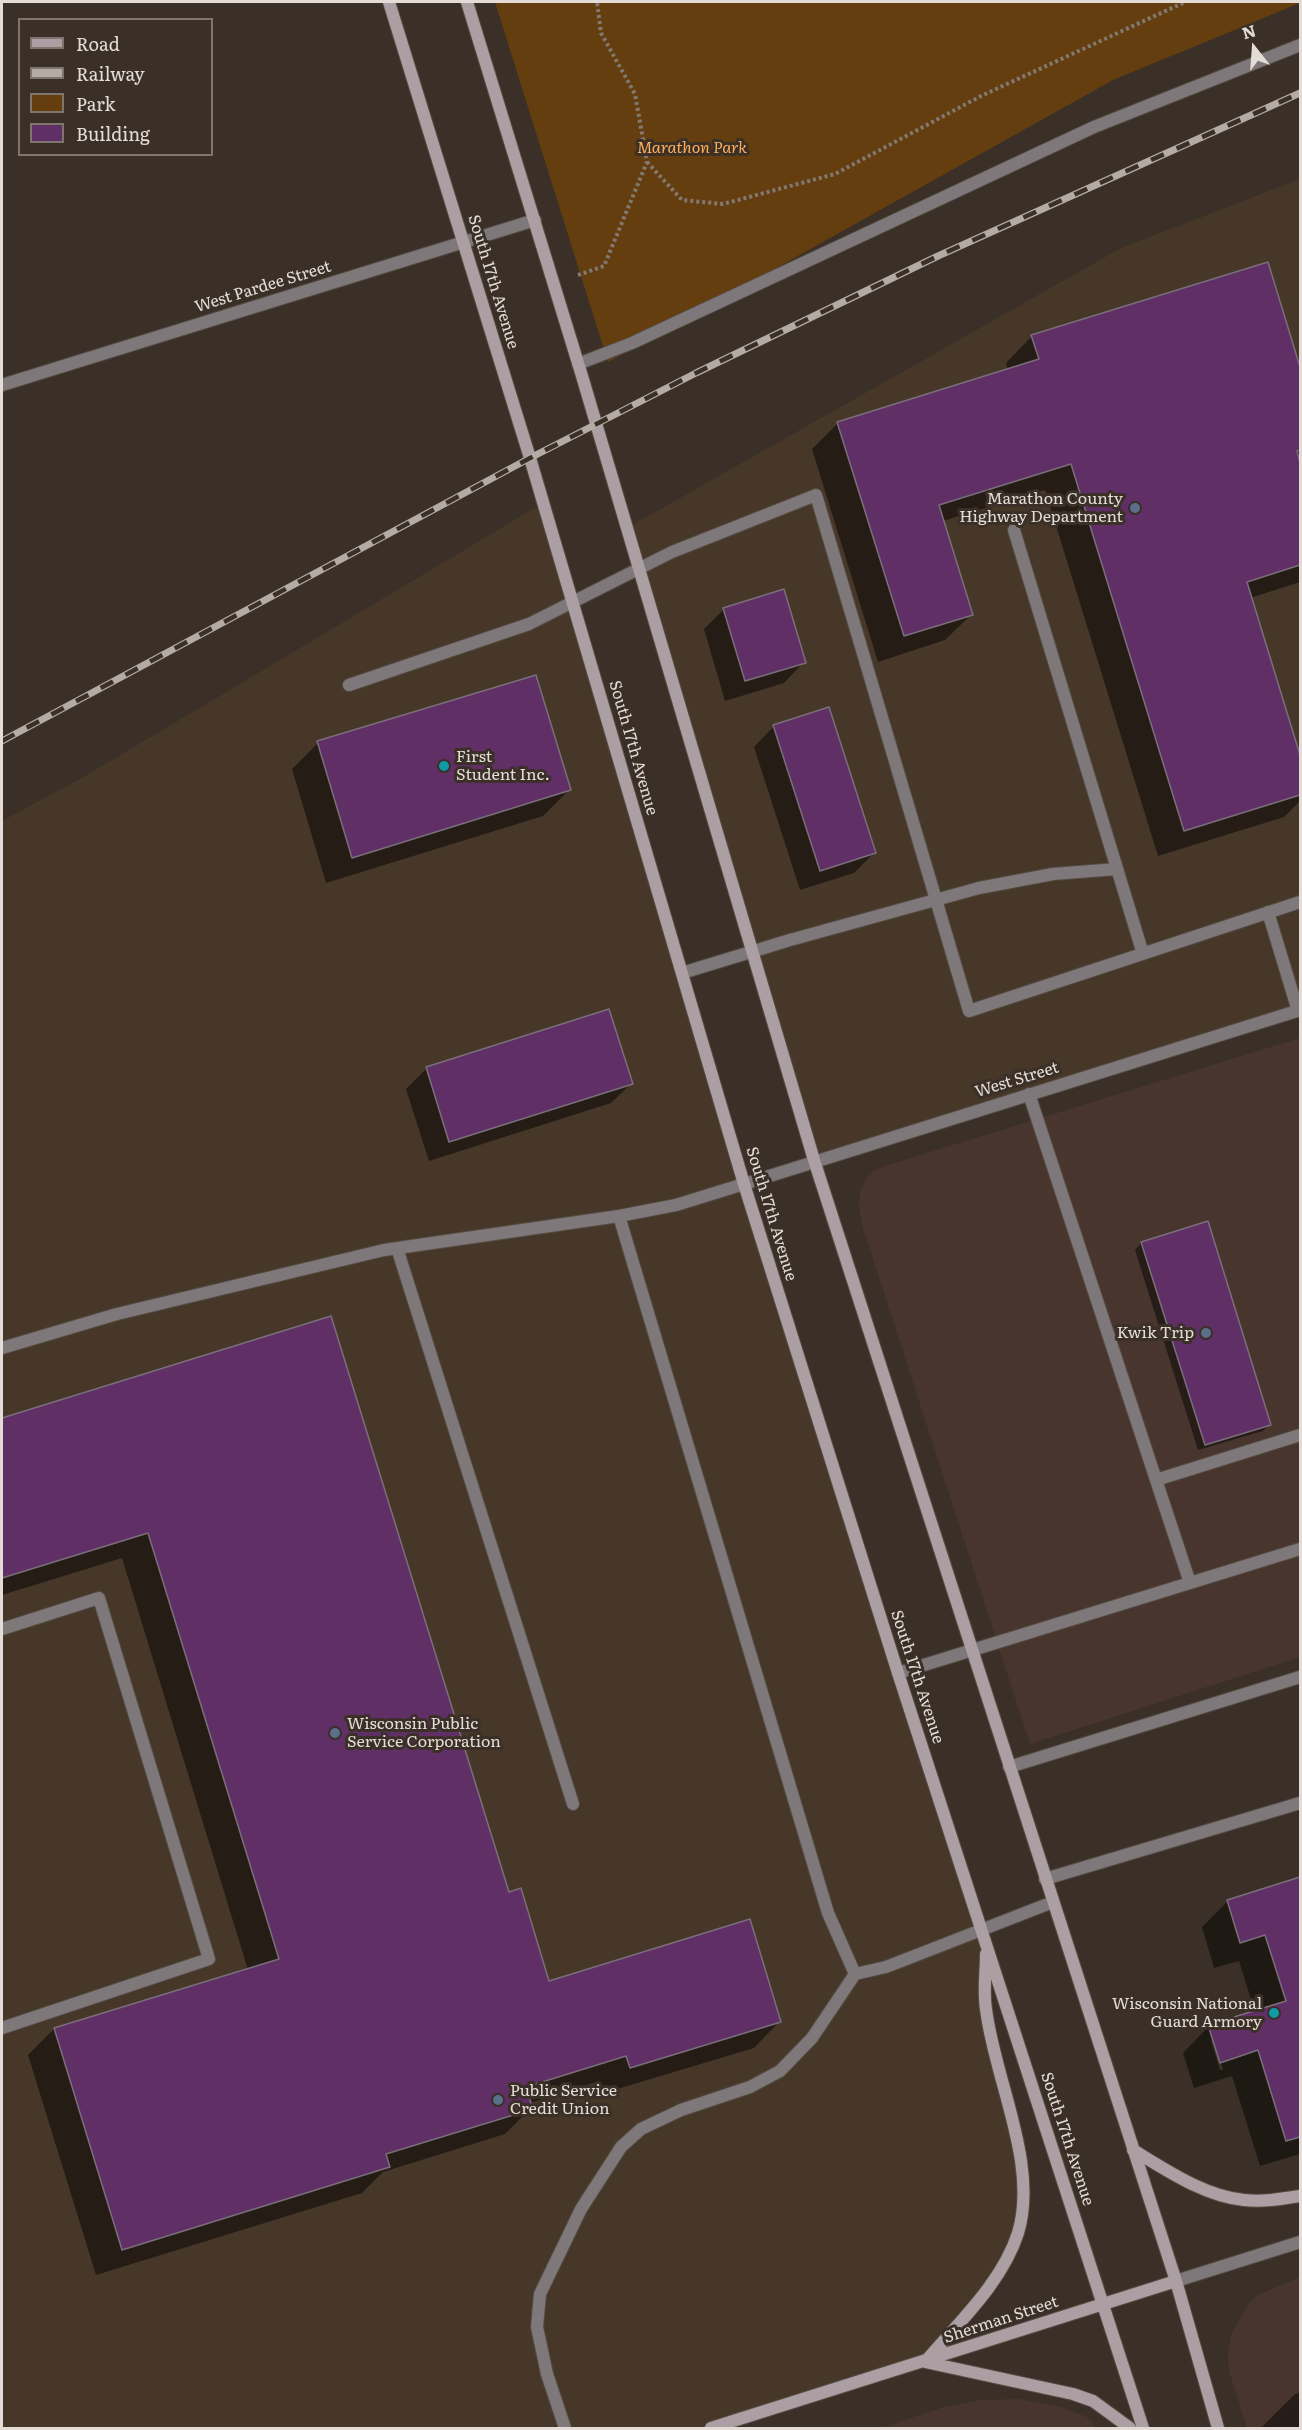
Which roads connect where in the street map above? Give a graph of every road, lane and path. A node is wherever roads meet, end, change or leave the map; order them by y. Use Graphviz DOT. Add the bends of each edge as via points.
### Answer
graph roads {
  1 [pos="389,2"];
  2 [pos="466,2"];
  3 [pos="597,2"];
  4 [pos="1185,2"];
  5 [pos="1300,45"];
  6 [pos="647,162"];
  7 [pos="535,220"];
  8 [pos="463,242"];
  9 [pos="554,282"];
  10 [pos="578,364"];
  11 [pos="2,385"];
  12 [pos="1014,530"];
  13 [pos="639,568"];
  14 [pos="573,603"];
  15 [pos="349,685"];
  16 [pos="1117,869"];
  17 [pos="936,900"];
  18 [pos="1300,902"];
  19 [pos="1268,912"];
  20 [pos="752,951"];
  21 [pos="1143,954"];
  22 [pos="682,973"];
  23 [pos="1299,1010"];
  24 [pos="1029,1094"];
  25 [pos="814,1160"];
  26 [pos="744,1184"];
  27 [pos="619,1216"];
  28 [pos="397,1248"];
  29 [pos="2,1348"];
  30 [pos="1300,1435"];
  31 [pos="1156,1480"];
  32 [pos="1300,1549"];
  33 [pos="1190,1583"];
  34 [pos="2,1629"];
  35 [pos="971,1652"];
  36 [pos="898,1673"];
  37 [pos="1300,1677"];
  38 [pos="1009,1767"];
  39 [pos="1300,1803"];
  40 [pos="573,1804"];
  41 [pos="1045,1879"];
  42 [pos="1053,1902"];
  43 [pos="982,1929"];
  44 [pos="986,1944"];
  45 [pos="855,1974"];
  46 [pos="2,2028"];
  47 [pos="1133,2150"];
  48 [pos="1300,2196"];
  49 [pos="1300,2241"];
  50 [pos="1176,2281"];
  51 [pos="1104,2305"];
  52 [pos="925,2362"];
  53 [pos="565,2428"];
  54 [pos="711,2428"];
  55 [pos="1130,2428"];
  56 [pos="1143,2428"];
  57 [pos="1218,2428"];
  1 -- 8 [label="main road, South 17th Avenue"];
  2 -- 7 [label="main road"];
  3 -- 6 [label="path" via="601,33 635,94"];
  4 -- 6 [label="path" via="981,96 835,174 723,204 682,200"];
  5 -- 10 [label="street" via="1094,127 632,343"];
  6 -- 9 [label="path" via="604,266"];
  7 -- 8 [label="street, West Pardee Street"];
  7 -- 9 [label="main road"];
  8 -- 11 [label="street, West Pardee Street"];
  8 -- 14 [label="main road, South 17th Avenue"];
  9 -- 10 [label="main road"];
  10 -- 13 [label="main road"];
  12 -- 16 [label="street"];
  13 -- 14 [label="street"];
  13 -- 17 [label="street" via="816,495"];
  13 -- 20 [label="main road"];
  14 -- 15 [label="street" via="515,630"];
  14 -- 22 [label="main road, South 17th Avenue"];
  16 -- 17 [label="street" via="1053,874"];
  16 -- 21 [label="street"];
  17 -- 20 [label="street"];
  17 -- 21 [label="street" via="969,1011"];
  18 -- 19 [label="street"];
  19 -- 21 [label="street"];
  19 -- 23 [label="street"];
  20 -- 22 [label="street"];
  20 -- 25 [label="main road"];
  22 -- 26 [label="main road, South 17th Avenue"];
  23 -- 24 [label="street, West Street"];
  24 -- 25 [label="street, West Street"];
  24 -- 31 [label="street"];
  25 -- 26 [label="street, West Street"];
  25 -- 35 [label="main road"];
  26 -- 27 [label="street, West Street" via="676,1205"];
  26 -- 36 [label="main road, South 17th Avenue"];
  27 -- 28 [label="street, West Street"];
  27 -- 45 [label="street" via="828,1913"];
  28 -- 29 [label="street, West Street" via="117,1314"];
  28 -- 40 [label="street"];
  30 -- 31 [label="street"];
  31 -- 33 [label="street"];
  32 -- 33 [label="street"];
  33 -- 35 [label="street"];
  34 -- 46 [label="street" via="99,1598 209,1959"];
  35 -- 36 [label="street"];
  35 -- 38 [label="main road"];
  36 -- 43 [label="main road, South 17th Avenue"];
  37 -- 38 [label="street"];
  38 -- 41 [label="main road"];
  39 -- 41 [label="street"];
  41 -- 42 [label="main road"];
  42 -- 43 [label="street"];
  42 -- 47 [label="main road"];
  43 -- 44 [label="main road, South 17th Avenue"];
  43 -- 45 [label="street" via="886,1967"];
  44 -- 51 [label="main road, South 17th Avenue"];
  44 -- 52 [label="main road" via="986,2008 1022,2166 1025,2198 1018,2232 989,2286"];
  45 -- 53 [label="street" via="812,2038 780,2071 750,2088 681,2110 641,2129 621,2147 581,2210 540,2294 537,2327"];
  47 -- 48 [label="main road" via="1176,2176 1241,2200"];
  47 -- 50 [label="main road"];
  49 -- 50 [label="street, Sherman Street"];
  50 -- 51 [label="main road, Sherman Street"];
  50 -- 57 [label="main road"];
  51 -- 52 [label="main road, Sherman Street"];
  51 -- 56 [label="main road, South 17th Avenue"];
  52 -- 54 [label="main road, Sherman Street"];
  52 -- 55 [label="main road" via="1073,2394 1093,2401"];
}
